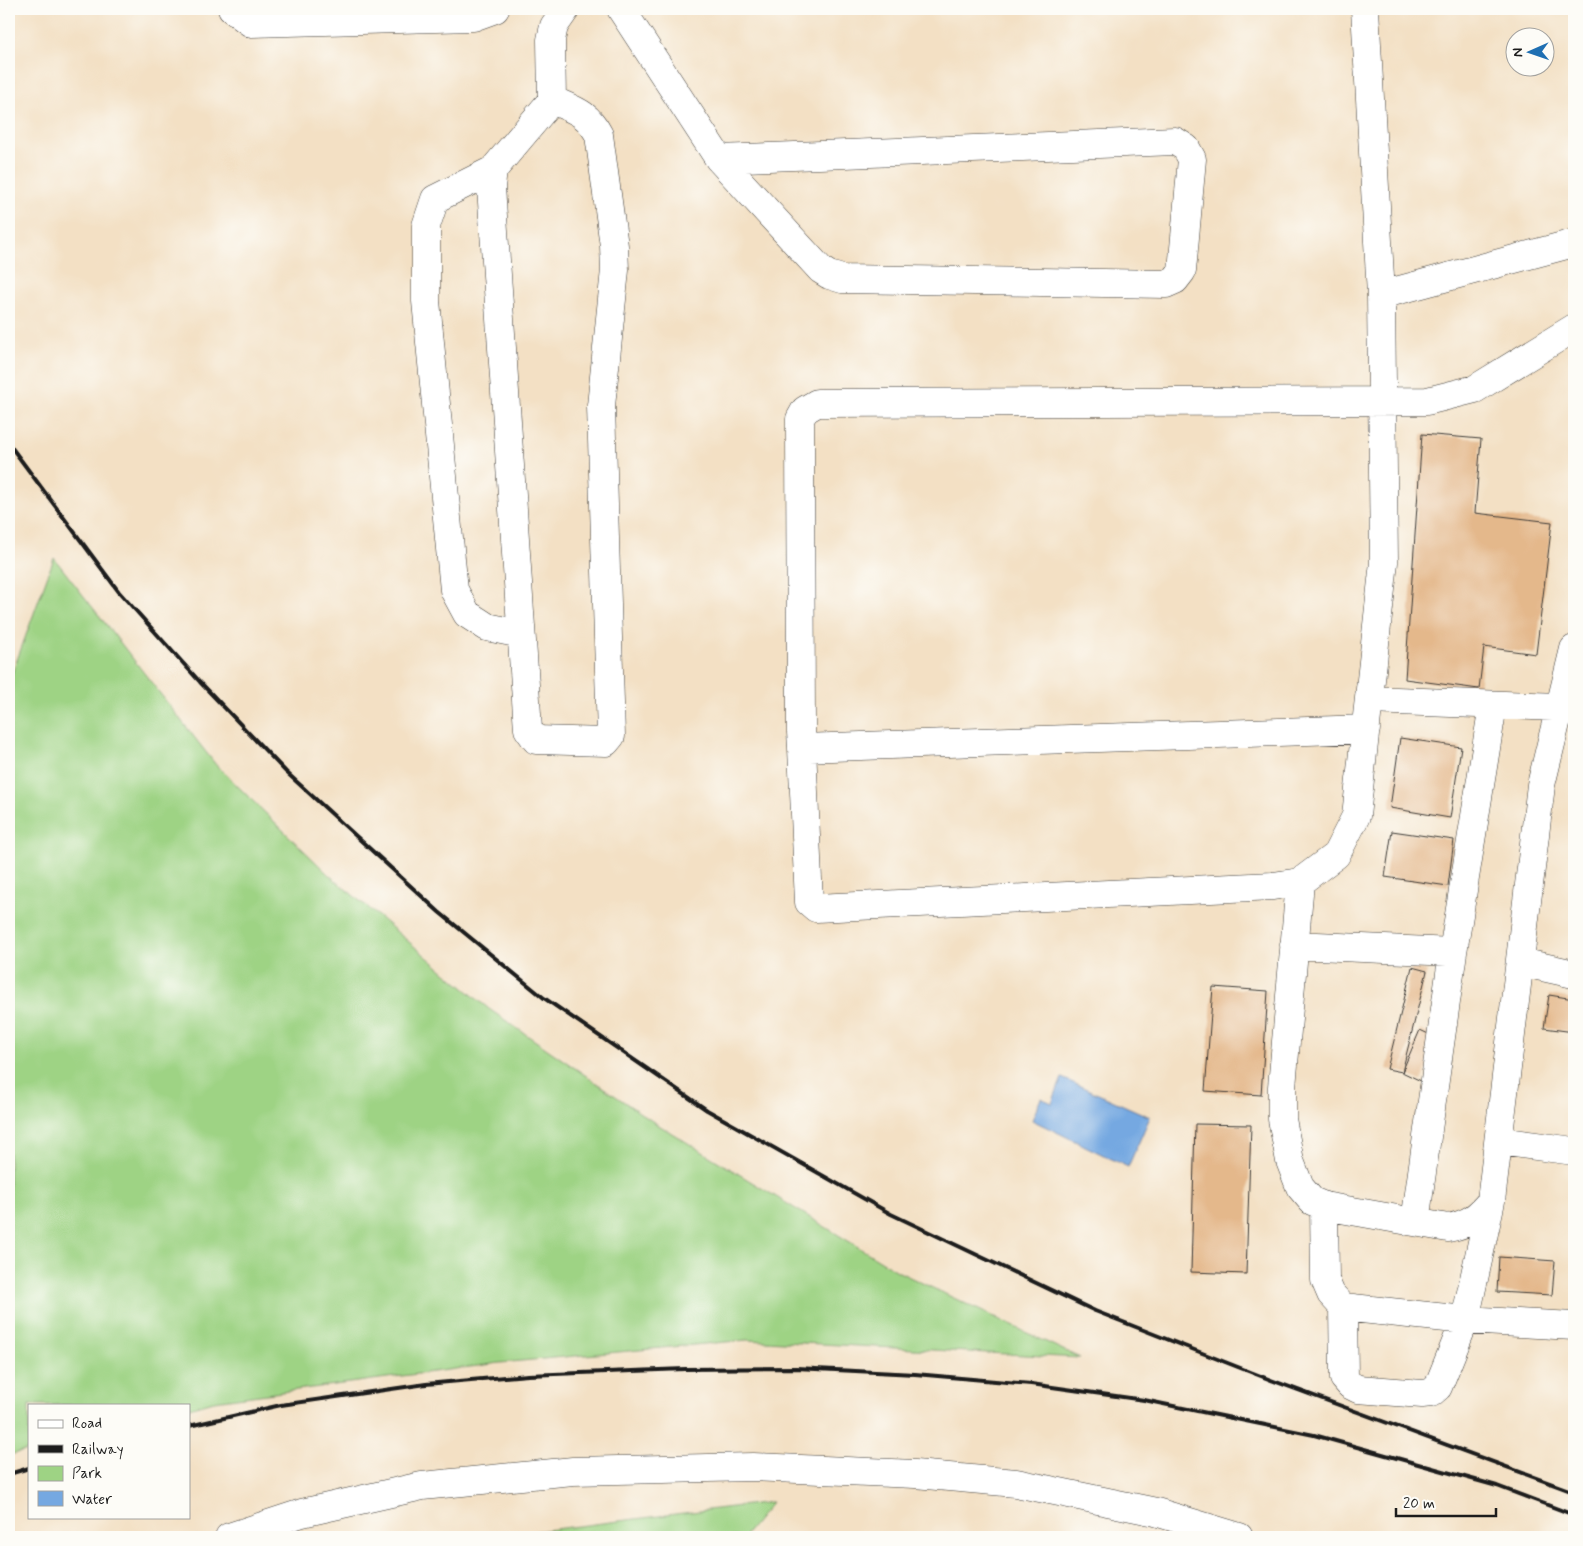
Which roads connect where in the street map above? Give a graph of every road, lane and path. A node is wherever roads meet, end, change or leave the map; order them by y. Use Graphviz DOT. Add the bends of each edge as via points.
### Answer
graph roads {
  1 [pos="232,9"];
  2 [pos="495,9"];
  3 [pos="566,9"];
  4 [pos="621,9"];
  5 [pos="1365,9"];
  6 [pos="552,100"];
  7 [pos="719,159"];
  8 [pos="493,170"];
  9 [pos="1574,243"];
  10 [pos="1381,295"];
  11 [pos="1574,328"];
  12 [pos="1381,401"];
  13 [pos="521,634"];
  14 [pos="1574,649"];
  15 [pos="1369,700"];
  16 [pos="1493,704"];
  17 [pos="1560,707"];
  18 [pos="1366,729"];
  19 [pos="802,748"];
  20 [pos="1300,882"];
  21 [pos="1294,945"];
  22 [pos="1453,952"];
  23 [pos="1520,962"];
  24 [pos="1574,974"];
  25 [pos="1499,1141"];
  26 [pos="1574,1151"];
  27 [pos="1491,1201"];
  28 [pos="1324,1206"];
  29 [pos="1415,1222"];
  30 [pos="1344,1307"];
  31 [pos="1465,1320"];
  32 [pos="1574,1322"];
  33 [pos="229,1537"];
  34 [pos="1239,1537"];
  1 -- 2 [label="street" via="252,22 472,17"];
  3 -- 6 [label="street" via="554,26 551,40"];
  4 -- 7 [label="street"];
  5 -- 10 [label="street"];
  6 -- 8 [label="street"];
  6 -- 13 [label="street" via="584,115 599,135 614,246 615,270 601,406 611,736 606,742 536,740 528,730"];
  7 -- 7 [label="street" via="821,270 836,277 1166,284 1182,272 1192,159 1186,148 1175,141"];
  8 -- 13 [label="street" via="491,187"];
  8 -- 13 [label="street" via="435,199 426,226 426,302 454,590 467,614 473,618 487,627"];
  9 -- 10 [label="street"];
  10 -- 12 [label="street"];
  11 -- 12 [label="street" via="1475,388 1427,401"];
  12 -- 15 [label="street" via="1384,562"];
  12 -- 19 [label="street" via="817,403 805,410 800,419"];
  14 -- 17 [label="street"];
  15 -- 16 [label="street"];
  15 -- 18 [label="street"];
  16 -- 17 [label="street"];
  16 -- 22 [label="street"];
  17 -- 23 [label="street" via="1541,785"];
  18 -- 19 [label="street"];
  18 -- 20 [label="street" via="1356,816 1336,855"];
  19 -- 20 [label="street" via="809,902 816,908 1274,886"];
  20 -- 21 [label="street"];
  21 -- 22 [label="street"];
  21 -- 28 [label="street" via="1282,1120 1290,1161 1300,1187 1312,1200"];
  22 -- 29 [label="street"];
  23 -- 24 [label="street"];
  23 -- 25 [label="street"];
  25 -- 26 [label="street"];
  25 -- 27 [label="street"];
  27 -- 29 [label="street" via="1479,1215 1463,1225 1448,1228"];
  27 -- 31 [label="street"];
  28 -- 29 [label="street"];
  28 -- 30 [label="street" via="1325,1280 1331,1294"];
  30 -- 31 [label="street"];
  30 -- 31 [label="street" via="1344,1378 1358,1389 1431,1393 1438,1387"];
  31 -- 32 [label="street"];
  33 -- 34 [label="street" via="302,1513 422,1486 572,1471 753,1467 915,1474 1016,1483 1156,1512"];
}
